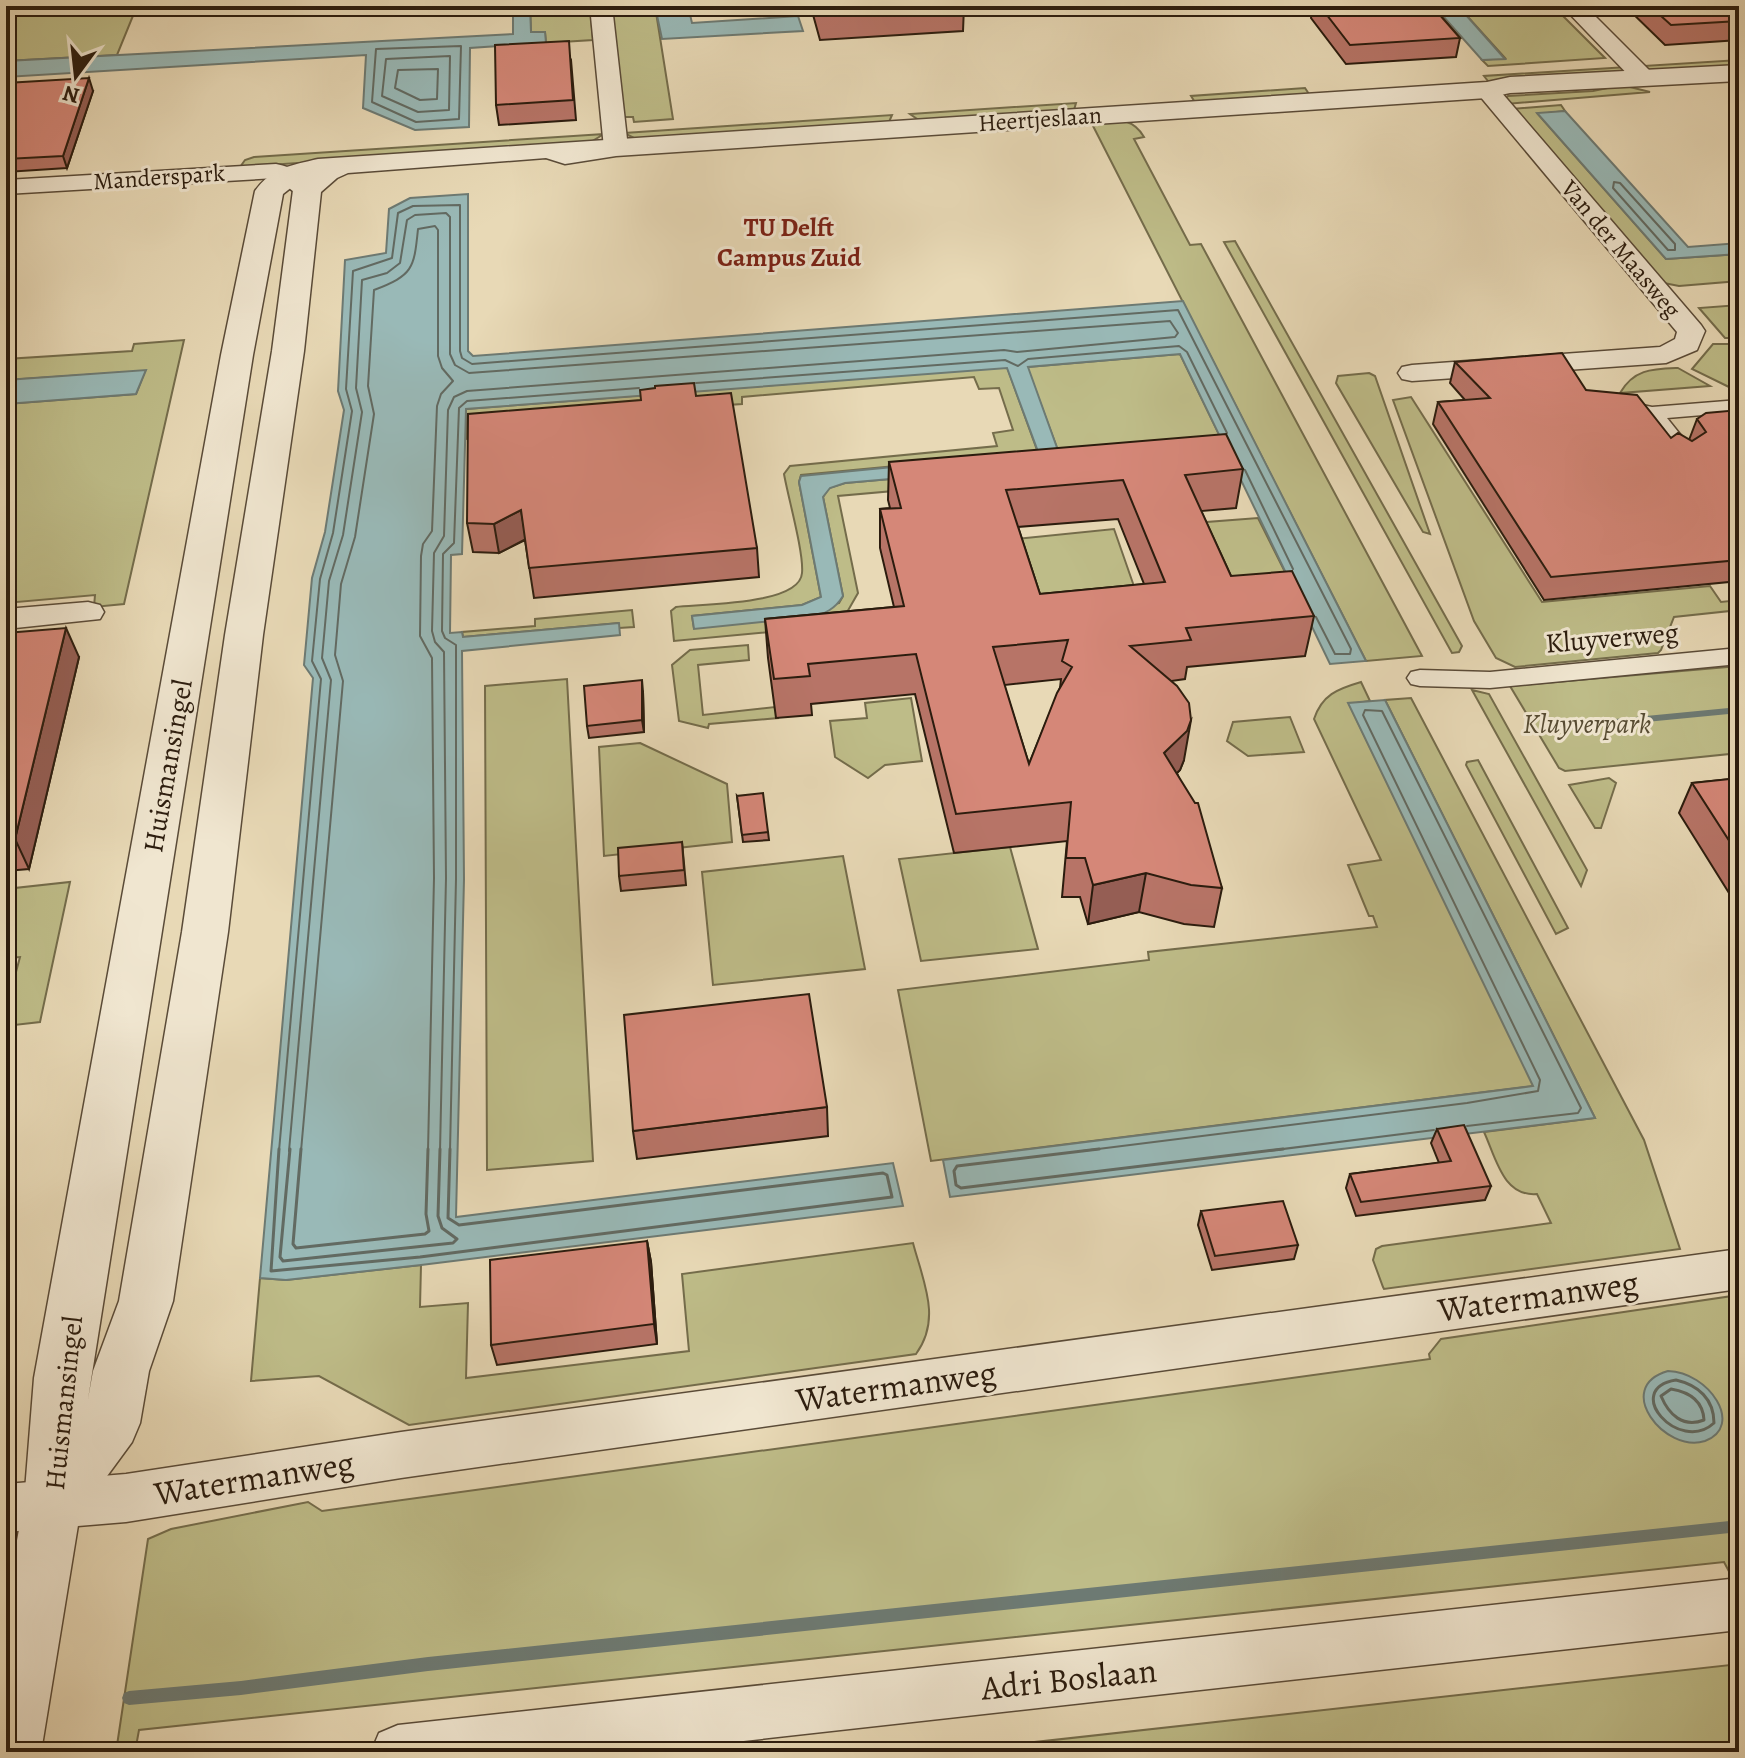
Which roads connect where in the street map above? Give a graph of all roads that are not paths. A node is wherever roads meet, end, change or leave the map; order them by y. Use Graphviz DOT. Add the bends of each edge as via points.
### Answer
graph roads {
  1 [pos="601,6"];
  2 [pos="1573,6"];
  3 [pos="1739,73"];
  4 [pos="1636,80"];
  5 [pos="1487,90"];
  6 [pos="604,149"];
  7 [pos="312,176"];
  8 [pos="6,187"];
  9 [pos="1412,373"];
  10 [pos="1593,405"];
  11 [pos="1739,406"];
  12 [pos="1652,413"];
  13 [pos="1684,453"];
  14 [pos="88,612"];
  15 [pos="6,619"];
  16 [pos="1739,656"];
  17 [pos="1420,678"];
  18 [pos="1739,1269"];
  19 [pos="30,1506"];
  20 [pos="1739,1604"];
  21 [pos="9,1752"];
  22 [pos="398,1752"];
  1 -- 6 [label="street"];
  2 -- 4 [label="street"];
  3 -- 4 [label="street, Heertjeslaan"];
  4 -- 5 [label="street, Heertjeslaan" via="1556,91"];
  5 -- 6 [label="street, Heertjeslaan"];
  5 -- 9 [label="street, Van der Maasweg" via="1691,331 1687,344 1666,355"];
  6 -- 7 [label="street, Heertjeslaan"];
  7 -- 8 [label="street, Manderspark" via="233,172"];
  7 -- 19 [label="street, Huismansingel" via="205,932 146,1301 121,1371 112,1423"];
  10 -- 12 [label="street" via="1634,405"];
  11 -- 12 [label="street"];
  12 -- 13 [label="street"];
  14 -- 15 [label="street"];
  16 -- 17 [label="street, Kluyverweg" via="1490,680"];
  18 -- 19 [label="street, Watermanweg" via="126,1498"];
  19 -- 21 [label="street"];
  20 -- 22 [label="street, Adri Boslaan"];
}
